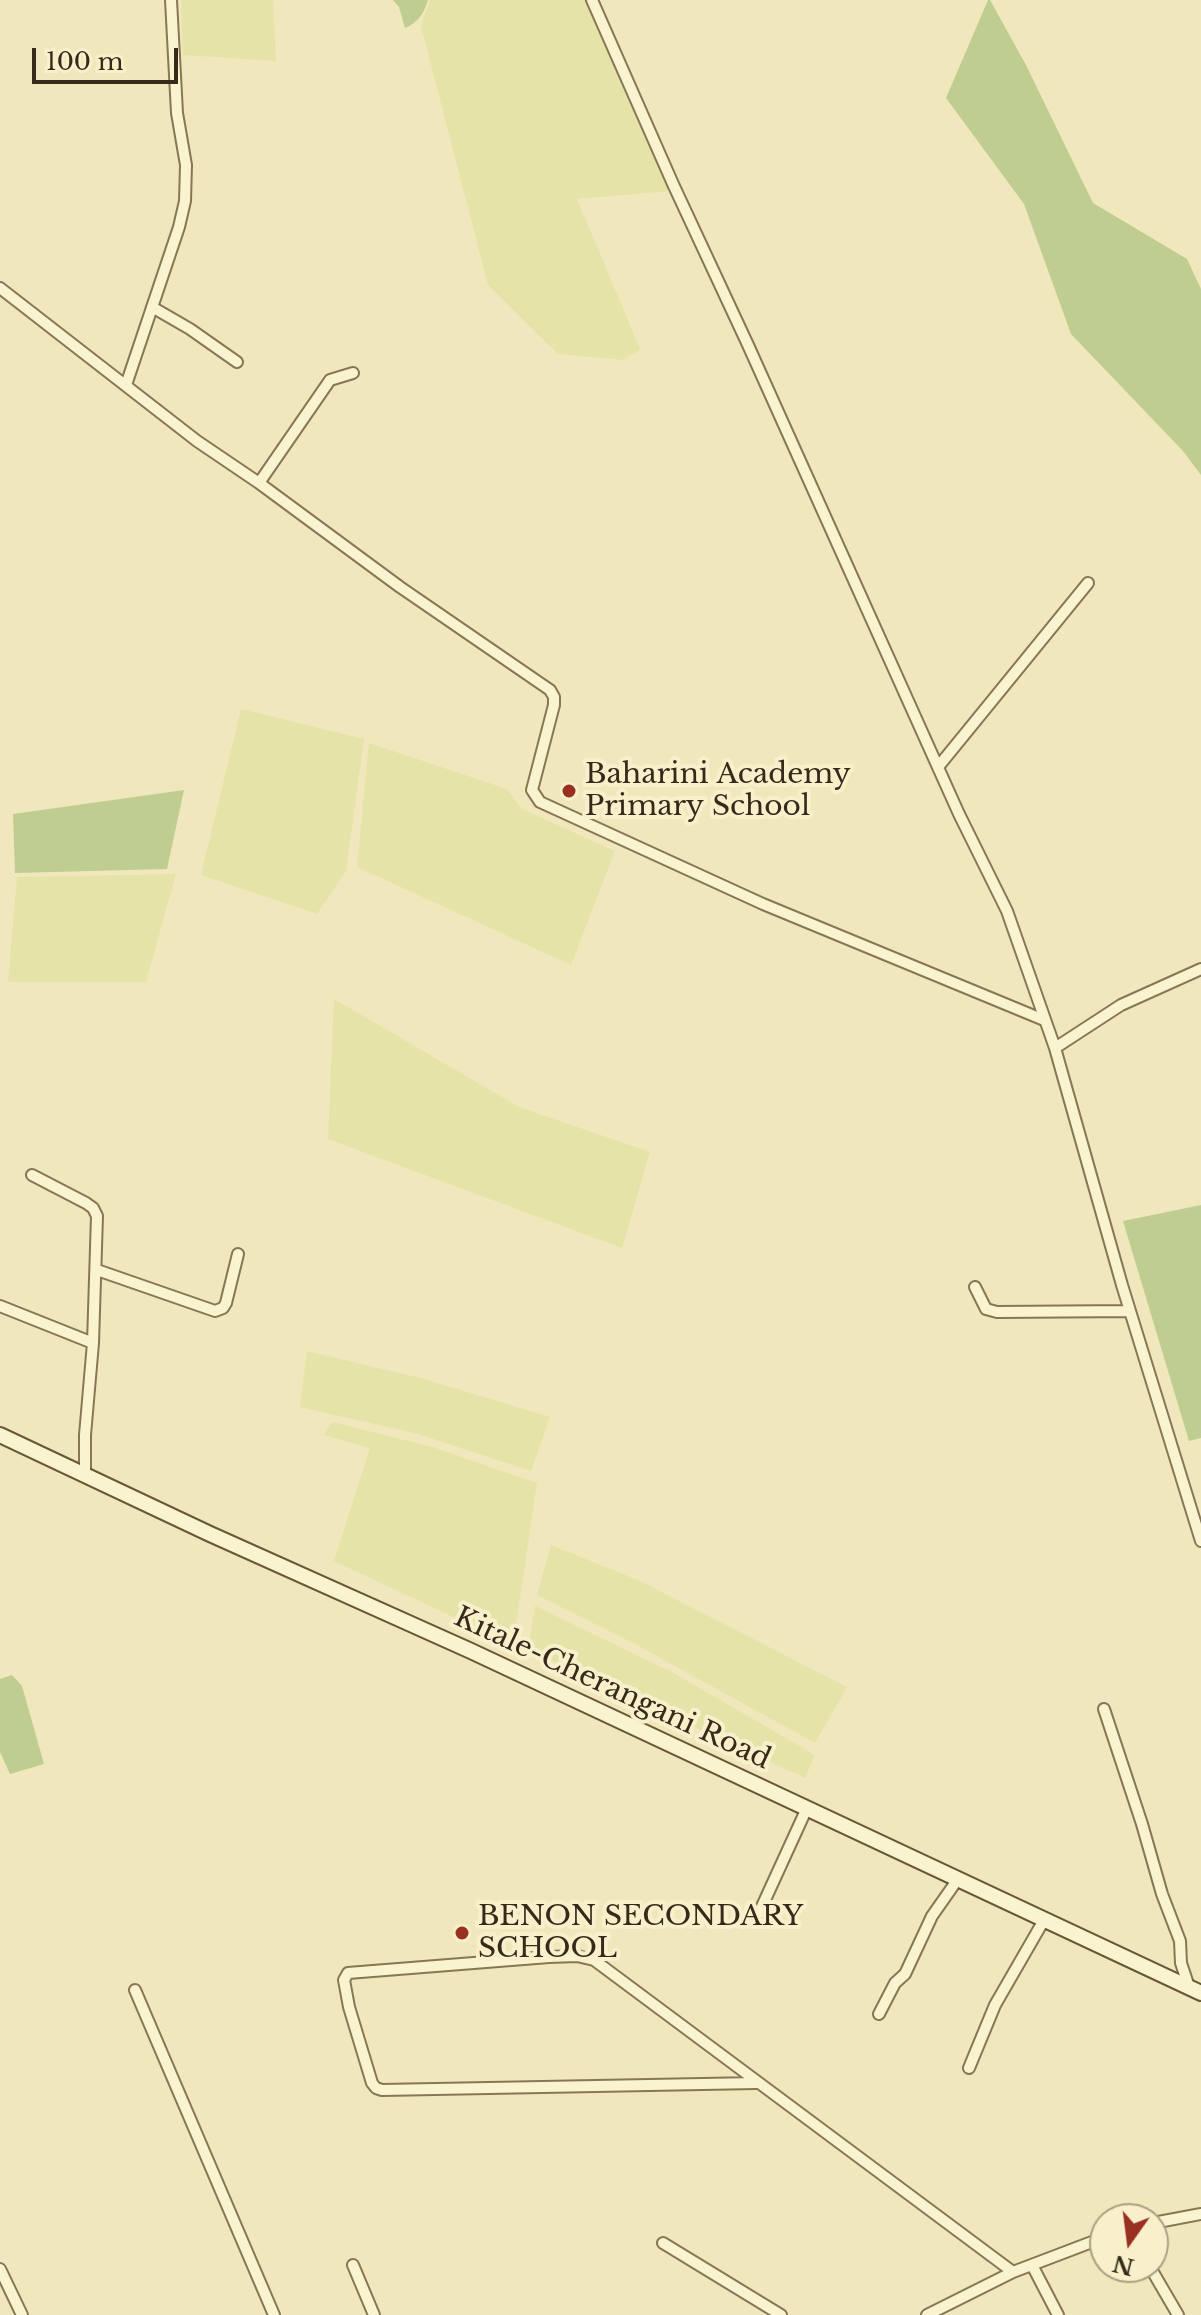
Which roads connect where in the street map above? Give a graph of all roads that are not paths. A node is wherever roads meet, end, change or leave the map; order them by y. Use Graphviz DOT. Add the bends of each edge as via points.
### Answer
graph roads {
  1 [pos="171,0"];
  2 [pos="592,0"];
  3 [pos="0,288"];
  4 [pos="152,307"];
  5 [pos="237,362"];
  6 [pos="353,373"];
  7 [pos="126,385"];
  8 [pos="259,483"];
  9 [pos="1088,583"];
  10 [pos="938,767"];
  11 [pos="1201,969"];
  12 [pos="1044,1020"];
  13 [pos="1055,1048"];
  14 [pos="32,1175"];
  15 [pos="238,1254"];
  16 [pos="97,1270"];
  17 [pos="975,1287"];
  18 [pos="0,1306"];
  19 [pos="1130,1311"];
  20 [pos="93,1343"];
  21 [pos="0,1435"];
  22 [pos="85,1475"];
  23 [pos="1201,1541"];
  24 [pos="1104,1709"];
  25 [pos="807,1808"];
  26 [pos="958,1879"];
  27 [pos="759,1913"];
  28 [pos="1044,1920"];
  29 [pos="135,1990"];
  30 [pos="1195,1990"];
  31 [pos="879,2014"];
  32 [pos="969,2068"];
  33 [pos="756,2083"];
  34 [pos="1201,2214"];
  35 [pos="1169,2220"];
  36 [pos="663,2243"];
  37 [pos="1089,2243"];
  38 [pos="353,2265"];
  39 [pos="1032,2265"];
  40 [pos="0,2269"];
  41 [pos="1013,2272"];
  42 [pos="1159,2283"];
  43 [pos="22,2315"];
  44 [pos="274,2315"];
  45 [pos="374,2315"];
  46 [pos="781,2315"];
  47 [pos="927,2315"];
  48 [pos="1058,2315"];
  49 [pos="1178,2315"];
  1 -- 4 [label="street" via="185,201"];
  2 -- 10 [label="street"];
  3 -- 7 [label="street"];
  4 -- 5 [label="street"];
  4 -- 7 [label="street"];
  6 -- 8 [label="street" via="330,380"];
  7 -- 8 [label="street"];
  8 -- 12 [label="street" via="550,690 554,705 532,790 540,802 763,904"];
  9 -- 10 [label="street"];
  10 -- 12 [label="street" via="1007,911"];
  11 -- 13 [label="street" via="1121,1005"];
  12 -- 13 [label="street"];
  13 -- 19 [label="street"];
  14 -- 16 [label="street" via="96,1212"];
  15 -- 16 [label="street" via="226,1303 215,1311"];
  16 -- 20 [label="street"];
  17 -- 19 [label="street" via="986,1309 997,1312"];
  18 -- 20 [label="street"];
  19 -- 23 [label="street"];
  20 -- 22 [label="street"];
  21 -- 22 [label="main road, Kitale-Cherangani Road"];
  22 -- 25 [label="main road, Kitale-Cherangani Road"];
  24 -- 30 [label="street" via="1180,1941 1181,1963"];
  25 -- 26 [label="main road, Kitale-Cherangani Road"];
  25 -- 27 [label="street"];
  26 -- 28 [label="main road, Kitale-Cherangani Road"];
  26 -- 31 [label="street"];
  28 -- 30 [label="main road, Kitale-Cherangani Road"];
  28 -- 32 [label="street" via="995,2005"];
  29 -- 44 [label="street"];
  33 -- 33 [label="street" via="382,2090 372,2083 344,1980 348,1973 586,1957"];
  33 -- 41 [label="street"];
  34 -- 35 [label="street"];
  36 -- 46 [label="street"];
  37 -- 39 [label="street"];
  38 -- 45 [label="street"];
  39 -- 41 [label="street"];
  39 -- 48 [label="street"];
  40 -- 43 [label="street"];
  41 -- 47 [label="street"];
  42 -- 49 [label="street"];
}
